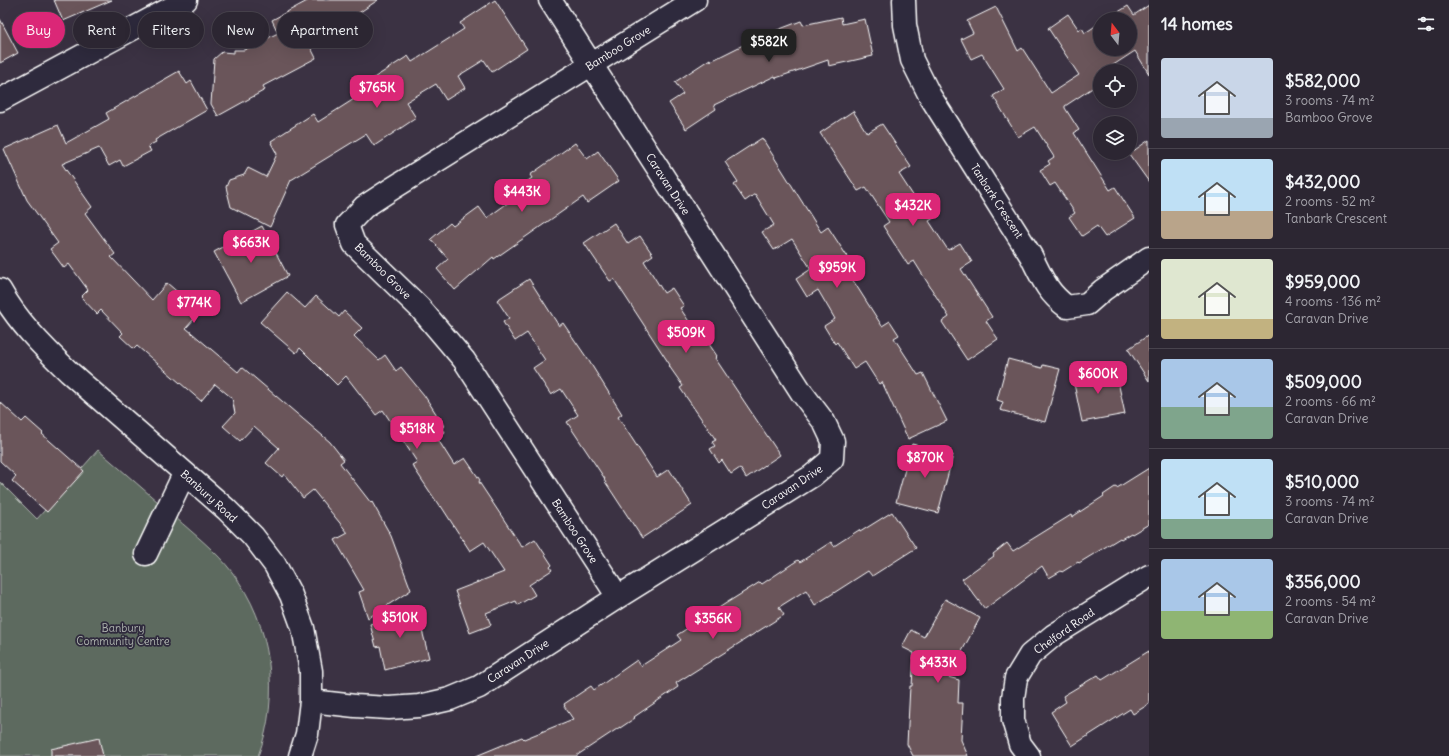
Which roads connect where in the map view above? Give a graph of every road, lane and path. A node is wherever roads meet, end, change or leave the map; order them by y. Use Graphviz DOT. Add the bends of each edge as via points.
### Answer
graph roads {
  1 [pos="550,0"];
  2 [pos="695,0"];
  3 [pos="904,0"];
  4 [pos="177,2"];
  5 [pos="591,65"];
  6 [pos="0,100"];
  7 [pos="1149,258"];
  8 [pos="0,290"];
  9 [pos="184,474"];
  10 [pos="146,554"];
  11 [pos="1149,576"];
  12 [pos="618,597"];
  13 [pos="311,701"];
  14 [pos="300,756"];
  15 [pos="1029,756"];
  1 -- 5 [label="street, Caravan Drive"];
  2 -- 5 [label="street, Bamboo Grove"];
  3 -- 7 [label="street, Tanbark Crescent" via="912,60 930,96 1055,298 1067,307 1087,304"];
  4 -- 6 [label="street"];
  5 -- 12 [label="street, Caravan Drive" via="802,393 824,422 833,441 832,459 812,476"];
  5 -- 12 [label="street, Bamboo Grove" via="364,207 347,225 354,244 420,308 464,360"];
  8 -- 9 [label="street, Banbury Road" via="26,328 48,352"];
  9 -- 10 [label="street"];
  9 -- 13 [label="street, Banbury Road" via="226,509 253,536 275,565 291,595 303,628 311,671"];
  11 -- 15 [label="street, Chelford Road" via="1054,635 1030,655 1016,678 1013,705 1013,720 1020,744"];
  12 -- 13 [label="street, Caravan Drive" via="478,687 450,699 419,706 388,708"];
  13 -- 14 [label="street, Banbury Road" via="307,734"];
}
